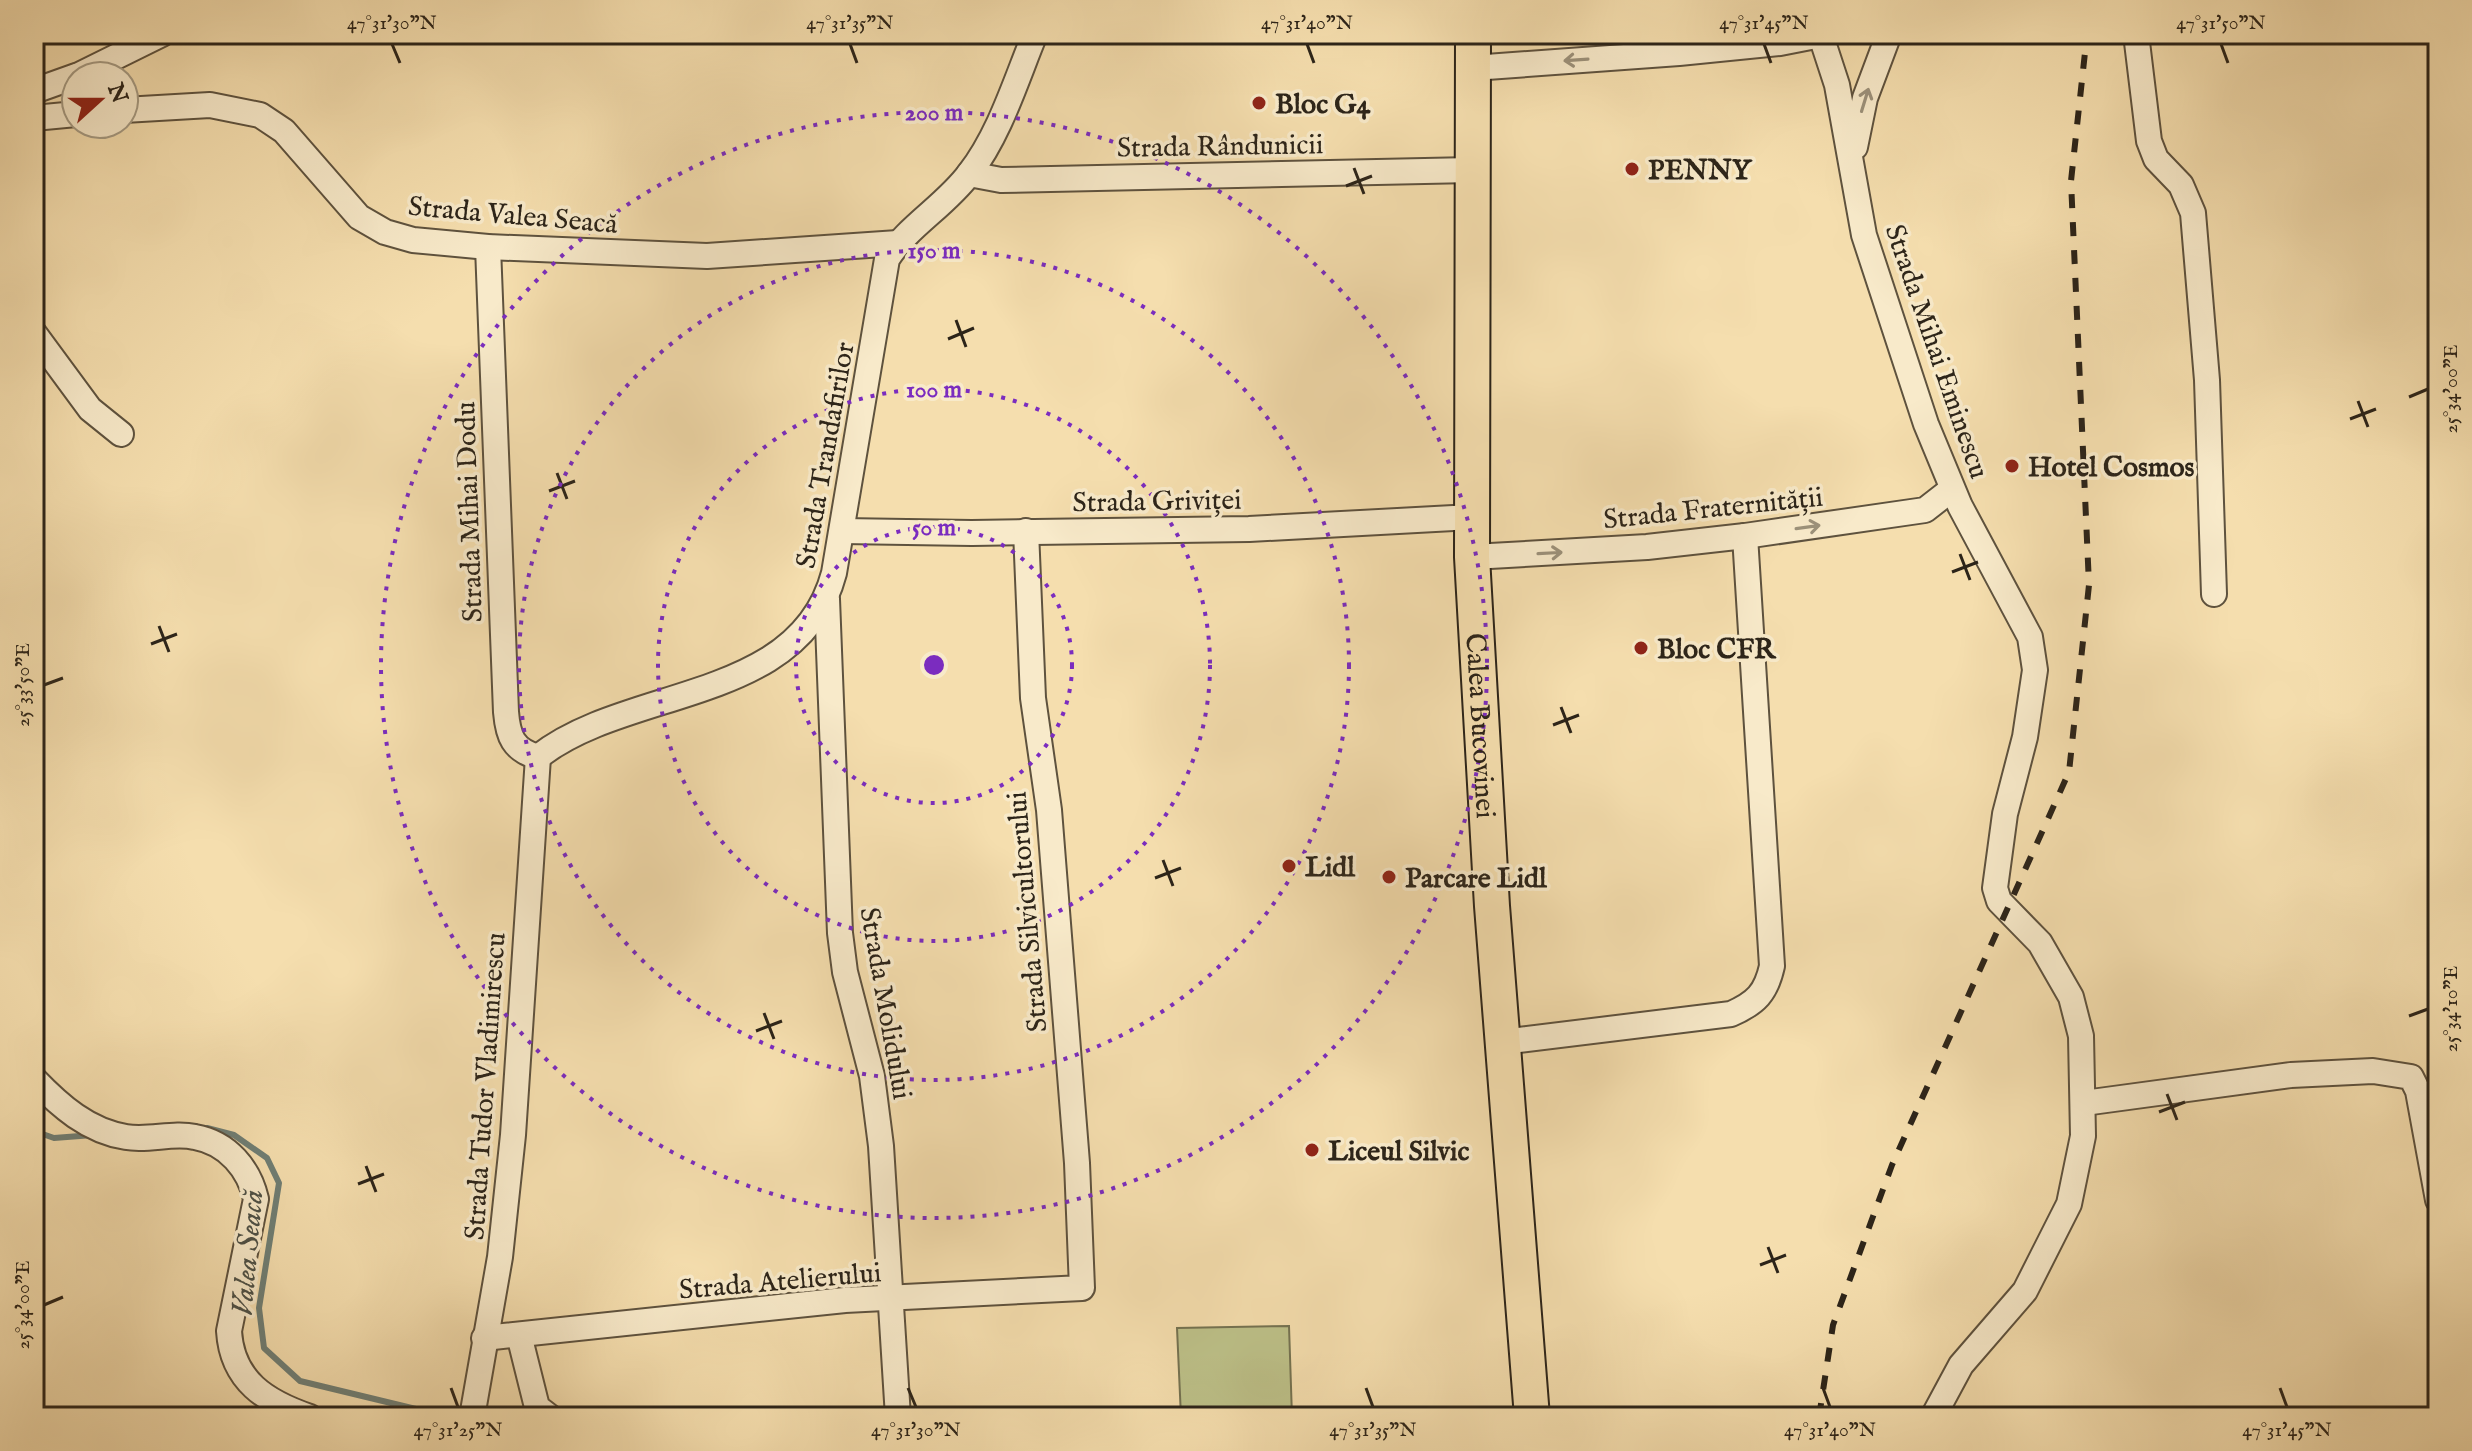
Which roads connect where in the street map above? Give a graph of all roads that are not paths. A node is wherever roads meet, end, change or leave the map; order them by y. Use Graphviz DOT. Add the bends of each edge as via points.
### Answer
graph roads {
  1 [pos="162,34"];
  2 [pos="1035,34"];
  3 [pos="1473,34"];
  4 [pos="1889,34"];
  5 [pos="2136,34"];
  6 [pos="1823,35"];
  7 [pos="1778,38"];
  8 [pos="109,60"];
  9 [pos="1473,68"];
  10 [pos="60,82"];
  11 [pos="34,91"];
  12 [pos="140,109"];
  13 [pos="60,116"];
  14 [pos="34,118"];
  15 [pos="1852,169"];
  16 [pos="1472,170"];
  17 [pos="969,174"];
  18 [pos="898,243"];
  19 [pos="488,247"];
  20 [pos="34,333"];
  21 [pos="121,434"];
  22 [pos="1952,489"];
  23 [pos="1472,517"];
  24 [pos="842,531"];
  25 [pos="1026,531"];
  26 [pos="1745,536"];
  27 [pos="1472,557"];
  28 [pos="2214,594"];
  29 [pos="827,599"];
  30 [pos="538,757"];
  31 [pos="1502,1042"];
  32 [pos="34,1079"];
  33 [pos="2084,1103"];
  34 [pos="2438,1200"];
  35 [pos="1082,1288"];
  36 [pos="891,1299"];
  37 [pos="519,1335"];
  38 [pos="484,1338"];
  39 [pos="310,1417"];
  40 [pos="472,1417"];
  41 [pos="550,1417"];
  42 [pos="898,1417"];
  43 [pos="1532,1417"];
  44 [pos="1933,1417"];
  1 -- 8 [label="street"];
  2 -- 17 [label="street, Strada Trandafirilor" via="1002,114"];
  3 -- 9 [label="highway, Calea Bucovinei"];
  15 -- 4 [label="street, Strada Mihai Eminescu, one-way" via="1865,98"];
  5 -- 28 [label="street" via="2149,141 2156,159 2181,185 2193,213 2207,380"];
  6 -- 7 [label="street"];
  6 -- 15 [label="street, Strada Mihai Eminescu"];
  7 -- 9 [label="street, one-way"];
  9 -- 16 [label="highway, Calea Bucovinei"];
  10 -- 11 [label="street"];
  12 -- 19 [label="street, Strada Valea Seacă" via="210,105 260,115 284,131 359,217 413,240"];
  13 -- 14 [label="street"];
  15 -- 22 [label="street, Strada Mihai Eminescu" via="1864,235"];
  16 -- 17 [label="street, Strada Rândunicii" via="1001,180"];
  16 -- 23 [label="highway, Calea Bucovinei"];
  17 -- 18 [label="street, Strada Trandafirilor"];
  18 -- 19 [label="street, Strada Valea Seacă" via="707,256"];
  18 -- 24 [label="street, Strada Trandafirilor" via="887,259"];
  19 -- 30 [label="street, Strada Mihai Dodu" via="507,723 516,747"];
  20 -- 21 [label="street" via="90,409"];
  26 -- 22 [label="street, Strada Fraternității, one-way" via="1925,510"];
  22 -- 33 [label="street, Strada Mihai Eminescu" via="2030,637 2035,670 1995,888 2040,943 2071,997 2081,1036"];
  23 -- 25 [label="street, Strada Griviței" via="1249,529"];
  23 -- 27 [label="highway, Calea Bucovinei"];
  24 -- 25 [label="street, Strada Griviței"];
  24 -- 29 [label="street, Strada Trandafirilor"];
  25 -- 35 [label="street, Strada Silvicultorului" via="1033,698 1051,826"];
  27 -- 26 [label="street, Strada Fraternității, one-way"];
  26 -- 31 [label="street" via="1772,966 1767,987 1753,1005 1731,1014"];
  27 -- 31 [label="highway, Calea Bucovinei"];
  29 -- 30 [label="street, Strada Trandafirilor" via="798,639 777,655 556,742"];
  29 -- 36 [label="street, Strada Molidului" via="840,933 872,1076"];
  30 -- 38 [label="street, Strada Tudor Vladimirescu" via="513,1135 500,1257"];
  31 -- 43 [label="highway, Calea Bucovinei"];
  32 -- 39 [label="street" via="67,1113 114,1133 195,1137 240,1162 256,1199 230,1343 242,1378 289,1410"];
  33 -- 34 [label="street" via="2291,1075 2404,1075 2418,1091"];
  33 -- 44 [label="street" via="2076,1176 2057,1233 2025,1291 1961,1365"];
  35 -- 36 [label="street, Strada Atelierului"];
  36 -- 37 [label="street, Strada Atelierului"];
  36 -- 42 [label="street, Strada Molidului"];
  37 -- 38 [label="street, Strada Atelierului"];
  37 -- 41 [label="street" via="537,1407"];
  38 -- 40 [label="street, Strada Tudor Vladimirescu"];
}
